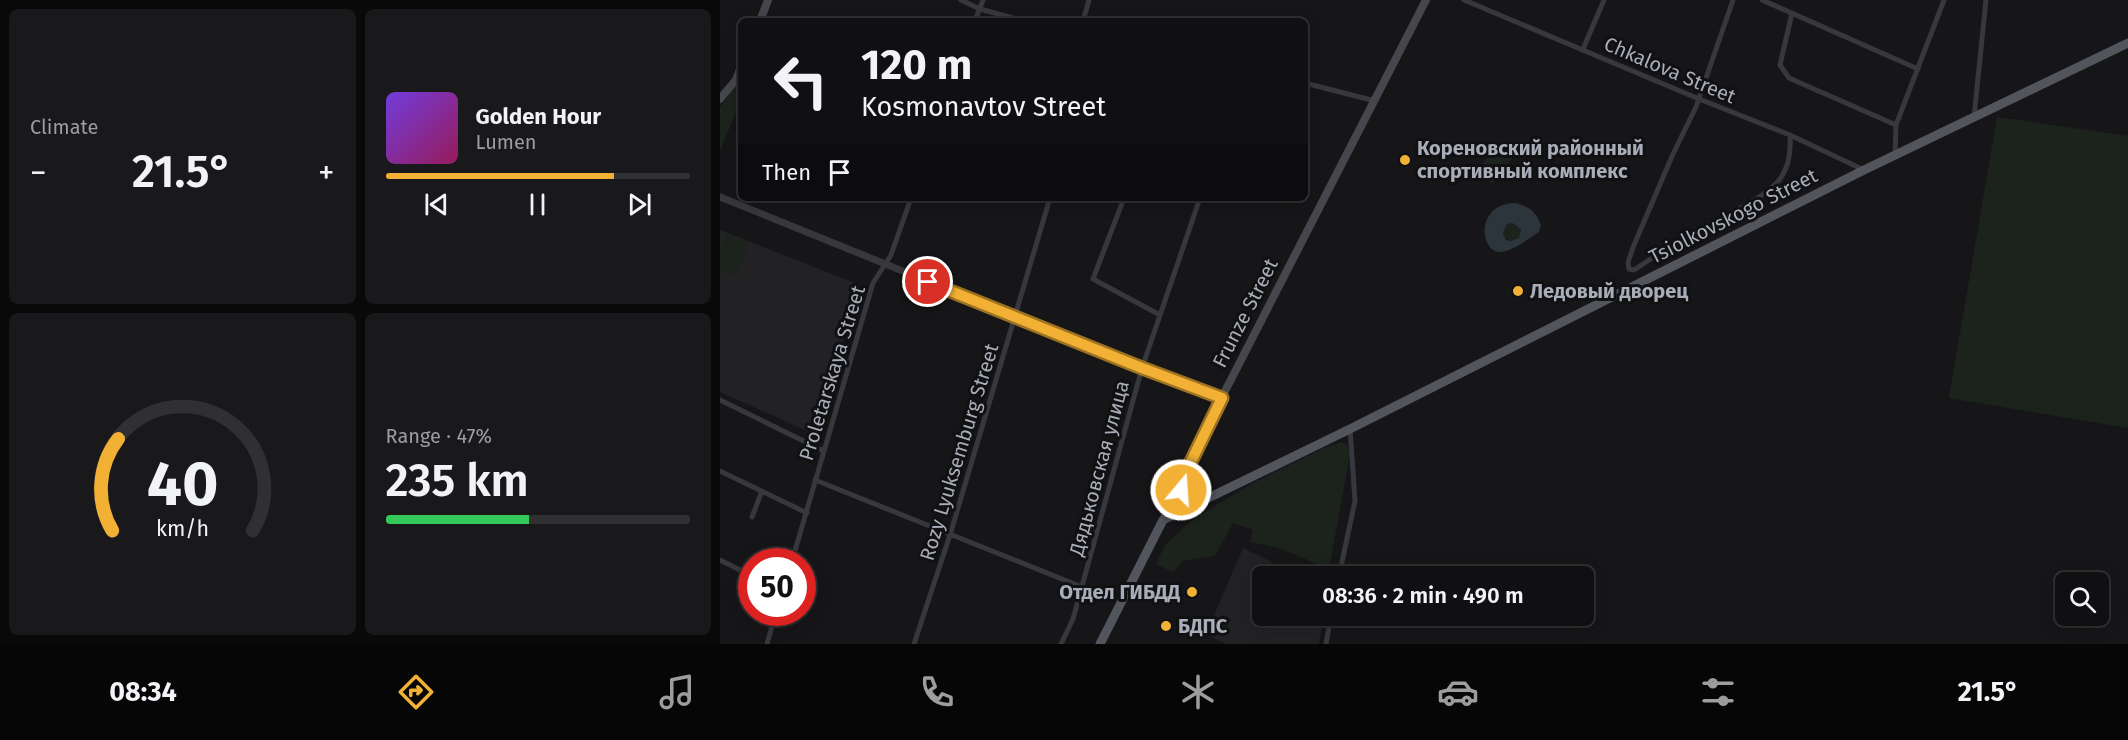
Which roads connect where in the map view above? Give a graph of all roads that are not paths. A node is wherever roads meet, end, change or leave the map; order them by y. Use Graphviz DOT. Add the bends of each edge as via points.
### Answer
graph roads {
  1 [pos="768,0"];
  2 [pos="961,0"];
  3 [pos="983,0"];
  4 [pos="1089,0"];
  5 [pos="1426,0"];
  6 [pos="1464,0"];
  7 [pos="1604,0"];
  8 [pos="1734,0"];
  9 [pos="1762,0"];
  10 [pos="1944,0"];
  11 [pos="1985,0"];
  12 [pos="980,9"];
  13 [pos="1792,13"];
  14 [pos="761,18"];
  15 [pos="976,18"];
  16 [pos="1013,18"];
  17 [pos="1084,18"];
  18 [pos="2128,42"];
  19 [pos="1582,49"];
  20 [pos="1918,69"];
  21 [pos="738,81"];
  22 [pos="1308,84"];
  23 [pos="720,99"];
  24 [pos="1699,99"];
  25 [pos="1375,101"];
  26 [pos="1974,118"];
  27 [pos="1896,125"];
  28 [pos="1790,135"];
  29 [pos="1895,155"];
  30 [pos="1864,170"];
  31 [pos="720,197"];
  32 [pos="910,201"];
  33 [pos="1049,201"];
  34 [pos="1123,201"];
  35 [pos="1199,201"];
  36 [pos="884,264"];
  37 [pos="1160,315"];
  38 [pos="1015,317"];
  39 [pos="1142,368"];
  40 [pos="1222,398"];
  41 [pos="720,400"];
  42 [pos="1350,429"];
  43 [pos="824,451"];
  44 [pos="720,471"];
  45 [pos="1183,478"];
  46 [pos="816,480"];
  47 [pos="762,491"];
  48 [pos="1190,506"];
  49 [pos="807,513"];
  50 [pos="752,517"];
  51 [pos="1163,520"];
  52 [pos="950,535"];
  53 [pos="796,548"];
  54 [pos="720,560"];
  55 [pos="1341,566"];
  56 [pos="738,569"];
  57 [pos="1082,587"];
  58 [pos="772,626"];
  59 [pos="1329,626"];
  60 [pos="766,644"];
  61 [pos="914,644"];
  62 [pos="1061,644"];
  63 [pos="1100,644"];
  64 [pos="1326,644"];
  1 -- 14 [label="main road"];
  2 -- 12 [label="street"];
  3 -- 12 [label="street"];
  4 -- 17 [label="street"];
  5 -- 25 [label="main road, Frunze Street"];
  6 -- 19 [label="street, Chkalova Street"];
  7 -- 19 [label="street"];
  8 -- 24 [label="street"];
  9 -- 13 [label="street"];
  10 -- 20 [label="street"];
  11 -- 26 [label="street"];
  12 -- 15 [label="street"];
  12 -- 16 [label="street"];
  13 -- 20 [label="street"];
  13 -- 27 [label="street" via="1780,65 1789,78"];
  18 -- 26 [label="main road, Tsiolkovskogo Street"];
  19 -- 24 [label="street, Chkalova Street"];
  20 -- 27 [label="street"];
  21 -- 23 [label="main road"];
  22 -- 25 [label="street"];
  24 -- 28 [label="street, Chkalova Street"];
  24 -- 28 [label="street" via="1634,245 1629,269 1634,270 1684,237 1767,192 1781,179 1787,165"];
  25 -- 40 [label="main road, Frunze Street"];
  26 -- 29 [label="main road, Tsiolkovskogo Street"];
  27 -- 29 [label="street"];
  28 -- 30 [label="street, Chkalova Street"];
  29 -- 30 [label="main road, Tsiolkovskogo Street"];
  30 -- 42 [label="main road, Tsiolkovskogo Street"];
  31 -- 36 [label="street"];
  32 -- 36 [label="street, Proletarskaya Street" via="891,255"];
  33 -- 38 [label="street, Rozy Lyuksemburg Street"];
  34 -- 37 [label="street" via="1093,279"];
  35 -- 37 [label="street, Дядьковская улица"];
  36 -- 38 [label="street"];
  36 -- 43 [label="street, Proletarskaya Street" via="873,283"];
  37 -- 39 [label="street, Дядьковская улица"];
  38 -- 39 [label="street"];
  38 -- 52 [label="street, Rozy Lyuksemburg Street"];
  39 -- 40 [label="street"];
  39 -- 57 [label="street, Дядьковская улица"];
  40 -- 45 [label="main road, Frunze Street"];
  41 -- 43 [label="street"];
  42 -- 48 [label="main road, Tsiolkovskogo Street"];
  42 -- 55 [label="street" via="1355,501"];
  43 -- 46 [label="street, Proletarskaya Street"];
  44 -- 47 [label="street"];
  45 -- 48 [label="main road" via="1182,497"];
  45 -- 51 [label="main road, Frunze Street"];
  46 -- 49 [label="street, Proletarskaya Street"];
  46 -- 52 [label="street"];
  47 -- 49 [label="street"];
  47 -- 50 [label="street"];
  48 -- 51 [label="main road, Tsiolkovskogo Street"];
  49 -- 53 [label="street, Proletarskaya Street"];
  51 -- 63 [label="main road, Frunze Street"];
  52 -- 57 [label="street"];
  52 -- 61 [label="street, Rozy Lyuksemburg Street"];
  54 -- 56 [label="street"];
  57 -- 62 [label="street, Дядьковская улица"];
  58 -- 60 [label="street"];
  59 -- 64 [label="street"];
}
